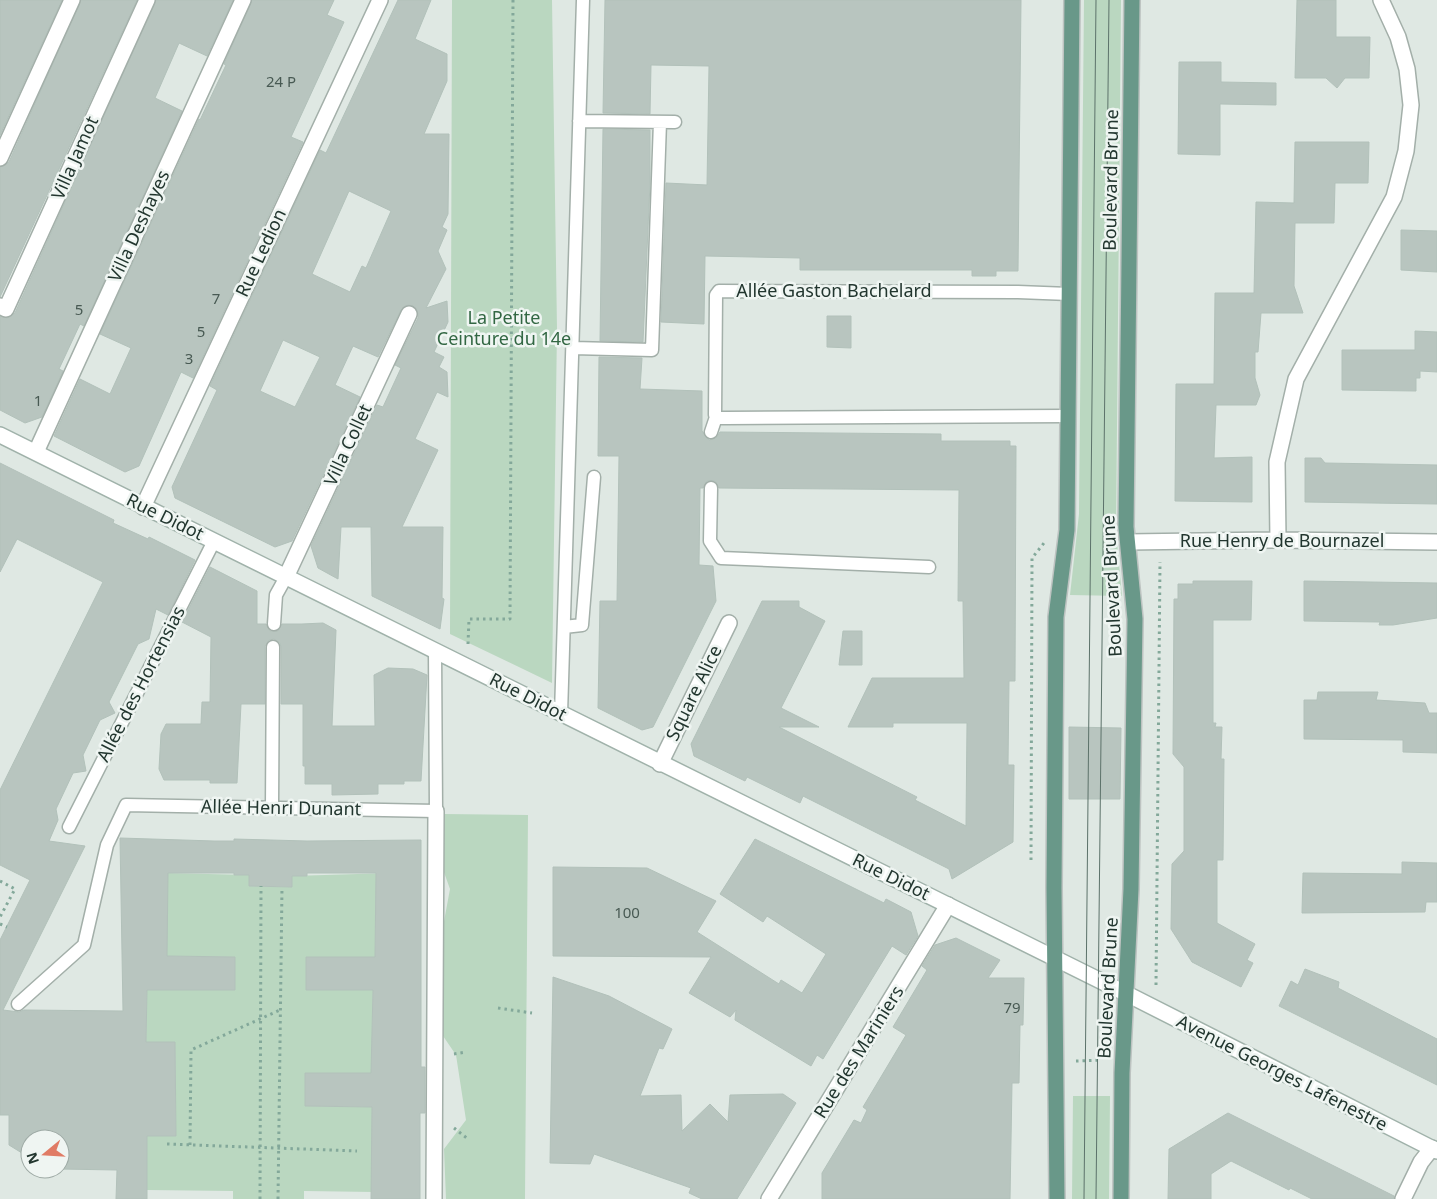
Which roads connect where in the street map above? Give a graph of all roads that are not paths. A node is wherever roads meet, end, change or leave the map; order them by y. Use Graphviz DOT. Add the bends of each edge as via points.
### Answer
graph roads {
  1 [pos="72,0"];
  2 [pos="147,0"];
  3 [pos="243,0"];
  4 [pos="380,0"];
  5 [pos="583,0"];
  6 [pos="1072,0"];
  7 [pos="1132,0"];
  8 [pos="1381,0"];
  9 [pos="579,121"];
  10 [pos="660,122"];
  11 [pos="675,122"];
  12 [pos="0,158"];
  13 [pos="1069,294"];
  14 [pos="0,306"];
  15 [pos="409,314"];
  16 [pos="573,348"];
  17 [pos="1068,416"];
  18 [pos="716,417"];
  19 [pos="711,432"];
  20 [pos="0,435"];
  21 [pos="36,452"];
  22 [pos="594,476"];
  23 [pos="711,488"];
  24 [pos="143,507"];
  25 [pos="1278,540"];
  26 [pos="214,541"];
  27 [pos="1128,542"];
  28 [pos="1437,542"];
  29 [pos="929,567"];
  30 [pos="286,577"];
  31 [pos="729,623"];
  32 [pos="274,624"];
  33 [pos="564,627"];
  34 [pos="273,647"];
  35 [pos="435,650"];
  36 [pos="561,714"];
  37 [pos="660,764"];
  38 [pos="272,807"];
  39 [pos="436,811"];
  40 [pos="69,827"];
  41 [pos="948,905"];
  42 [pos="1056,959"];
  43 [pos="1127,994"];
  44 [pos="18,1004"];
  45 [pos="1434,1150"];
  46 [pos="434,1199"];
  47 [pos="769,1199"];
  48 [pos="1057,1199"];
  49 [pos="1121,1199"];
  50 [pos="1404,1199"];
  1 -- 12 [label="street"];
  2 -- 14 [label="street, Villa Jamot" via="6,309"];
  3 -- 21 [label="street, Villa Deshayes"];
  4 -- 24 [label="street, Rue Ledion"];
  5 -- 9 [label="lane"];
  6 -- 13 [label="main road"];
  7 -- 27 [label="main road, Boulevard Brune"];
  8 -- 25 [label="street" via="1398,37 1407,69 1411,105 1406,151 1394,196 1296,378 1277,462"];
  9 -- 10 [label="lane"];
  9 -- 16 [label="lane"];
  10 -- 11 [label="lane"];
  10 -- 16 [label="lane" via="652,350"];
  13 -- 17 [label="main road"];
  13 -- 18 [label="lane, Allée Gaston Bachelard" via="719,291 716,295"];
  15 -- 30 [label="street, Villa Collet"];
  16 -- 33 [label="lane"];
  17 -- 18 [label="lane"];
  17 -- 42 [label="main road" via="1066,530 1056,617"];
  18 -- 19 [label="lane"];
  20 -- 21 [label="street, Rue Didot"];
  21 -- 24 [label="street, Rue Didot"];
  22 -- 33 [label="lane" via="582,625"];
  23 -- 29 [label="lane" via="710,541 721,558"];
  24 -- 26 [label="street, Rue Didot"];
  25 -- 27 [label="street, Rue Henry de Bournazel"];
  25 -- 28 [label="street, Rue Henry de Bournazel"];
  26 -- 30 [label="street, Rue Didot"];
  26 -- 40 [label="lane, Allée des Hortensias"];
  27 -- 43 [label="main road, Boulevard Brune" via="1135,619"];
  30 -- 32 [label="lane" via="276,595"];
  30 -- 35 [label="street, Rue Didot"];
  31 -- 37 [label="street, Square Alice"];
  33 -- 36 [label="lane"];
  34 -- 38 [label="lane"];
  35 -- 36 [label="street, Rue Didot"];
  35 -- 39 [label="lane"];
  36 -- 37 [label="street, Rue Didot"];
  37 -- 41 [label="street, Rue Didot"];
  38 -- 39 [label="lane, Allée Henri Dunant"];
  38 -- 44 [label="lane, Allée Henri Dunant" via="126,805 107,845 84,945"];
  39 -- 46 [label="street"];
  41 -- 42 [label="street, Rue Didot"];
  41 -- 47 [label="street, Rue des Mariniers"];
  42 -- 43 [label="street, Rue Didot"];
  42 -- 48 [label="main road"];
  43 -- 45 [label="street, Avenue Georges Lafenestre"];
  43 -- 49 [label="main road, Boulevard Brune" via="1122,1073"];
  45 -- 50 [label="street" via="1421,1162"];
}
